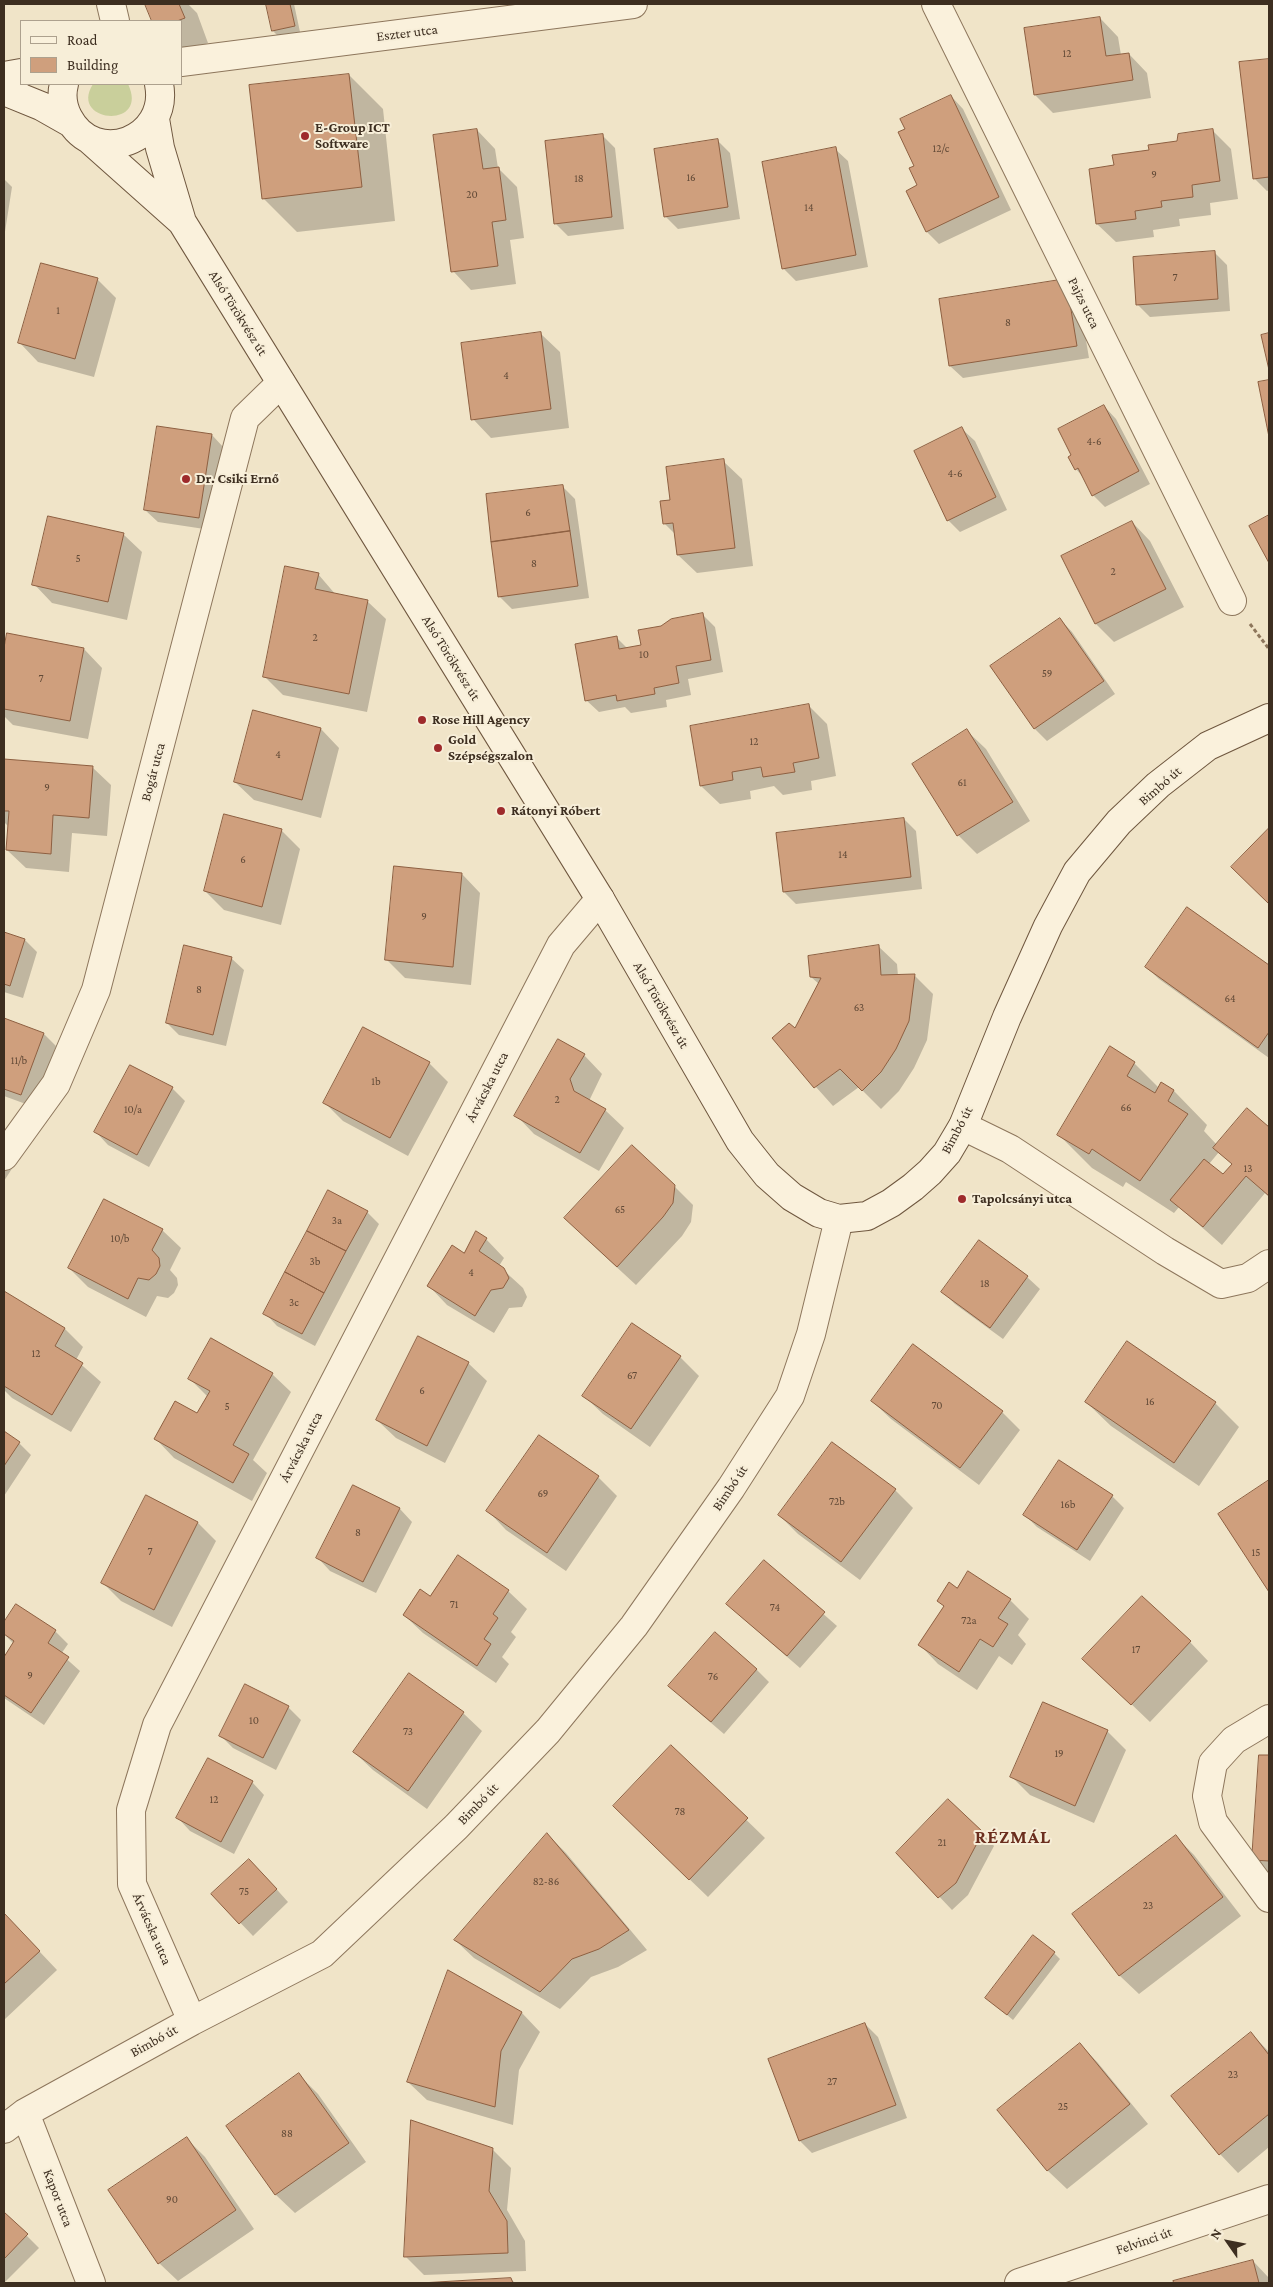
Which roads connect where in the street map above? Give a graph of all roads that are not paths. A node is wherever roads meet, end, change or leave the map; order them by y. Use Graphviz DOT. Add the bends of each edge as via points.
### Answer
graph roads {
  1 [pos="111,4"];
  2 [pos="633,4"];
  3 [pos="936,4"];
  4 [pos="115,20"];
  5 [pos="182,62"];
  6 [pos="20,73"];
  7 [pos="4,76"];
  8 [pos="64,85"];
  9 [pos="160,85"];
  10 [pos="4,91"];
  11 [pos="155,119"];
  12 [pos="80,131"];
  13 [pos="182,222"];
  14 [pos="281,383"];
  15 [pos="1232,601"];
  16 [pos="1269,718"];
  17 [pos="600,899"];
  18 [pos="963,1126"];
  19 [pos="4,1156"];
  20 [pos="839,1219"];
  21 [pos="1269,1264"];
  22 [pos="1269,1719"];
  23 [pos="1269,1898"];
  24 [pos="192,2021"];
  25 [pos="14,2121"];
  26 [pos="1269,2198"];
  27 [pos="91,2283"];
  28 [pos="1019,2283"];
  1 -- 4 [label="street"];
  2 -- 5 [label="street, Eszter utca"];
  3 -- 15 [label="street, Pajzs utca"];
  6 -- 7 [label="street"];
  8 -- 12 [label="street" via="65,112"];
  9 -- 11 [label="street" via="160,106"];
  10 -- 12 [label="street" via="41,106"];
  11 -- 12 [label="street" via="143,134 126,143 107,145"];
  11 -- 13 [label="street, Alsó Törökvész út" via="160,148"];
  12 -- 13 [label="street, Alsó Törökvész út"];
  13 -- 14 [label="street, Alsó Törökvész út"];
  14 -- 17 [label="street, Alsó Törökvész út"];
  14 -- 19 [label="street, Bogár utca" via="245,418 96,990 56,1084"];
  16 -- 18 [label="street, Bimbó út" via="1208,746 1158,785 1120,822 1077,872 1010,1009"];
  17 -- 20 [label="street, Alsó Törökvész út" via="740,1141 767,1175 792,1197 819,1213"];
  17 -- 24 [label="street, Árvácska utca" via="561,945 157,1725 131,1810 132,1884"];
  18 -- 20 [label="street, Bimbó út" via="947,1153 930,1172 892,1203 867,1216"];
  18 -- 21 [label="street" via="1010,1149 1221,1284 1248,1278"];
  20 -- 24 [label="street, Bimbó út" via="811,1334 790,1396 731,1488 634,1626 541,1738 456,1827 322,1954"];
  22 -- 23 [label="street" via="1234,1740 1214,1763 1207,1796 1213,1822"];
  24 -- 25 [label="street, Bimbó út"];
  25 -- 27 [label="street, Kapor utca"];
  26 -- 28 [label="street, Felvinci út"];
}
